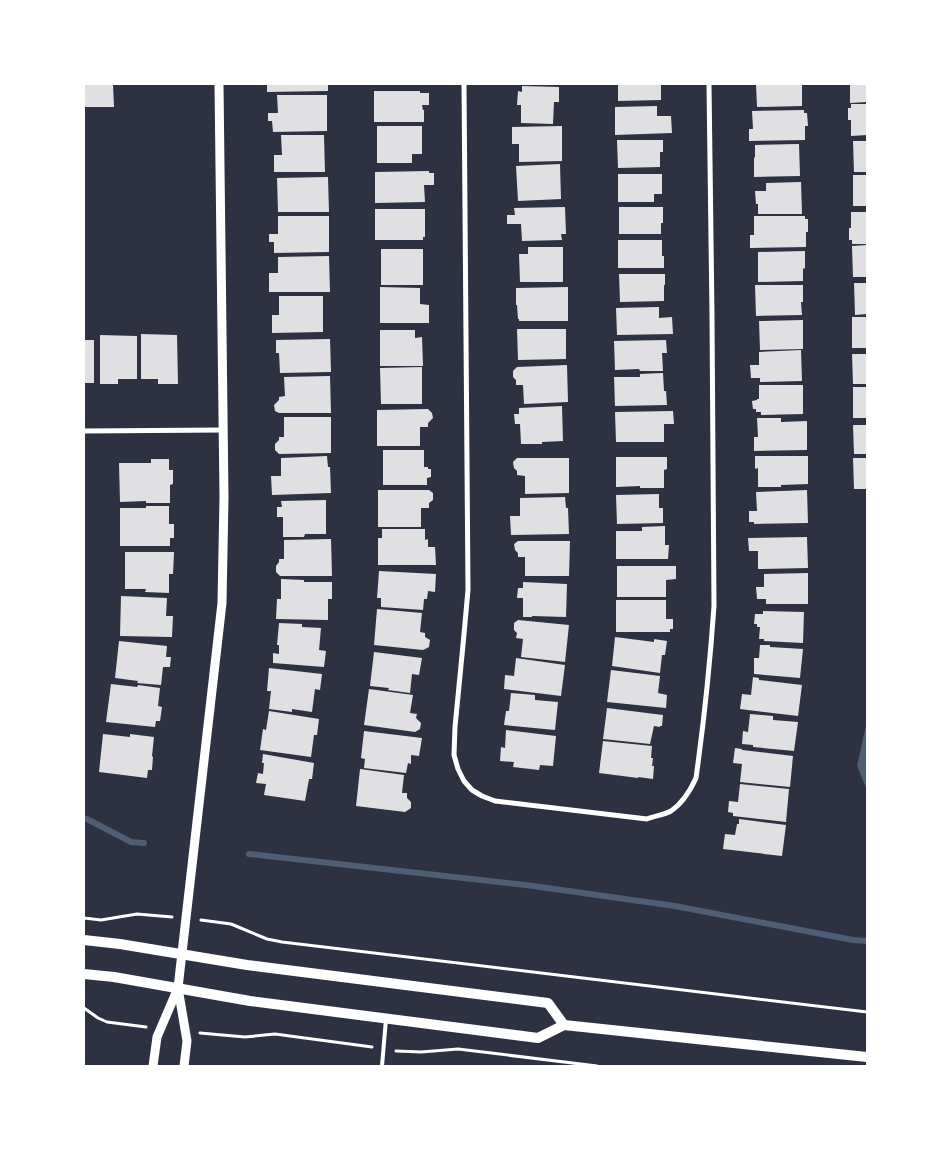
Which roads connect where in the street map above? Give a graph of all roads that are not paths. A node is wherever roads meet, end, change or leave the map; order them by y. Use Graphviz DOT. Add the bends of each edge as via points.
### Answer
graph roads {
  1 [pos="219,84"];
  2 [pos="464,84"];
  3 [pos="708,84"];
  4 [pos="223,430"];
  5 [pos="84,432"];
  6 [pos="84,940"];
  7 [pos="182,955"];
  8 [pos="84,974"];
  9 [pos="178,988"];
  10 [pos="386,1018"];
  11 [pos="564,1025"];
  12 [pos="867,1057"];
  13 [pos="153,1066"];
  14 [pos="184,1066"];
  15 [pos="382,1066"];
  1 -- 4 [label="street"];
  2 -- 3 [label="street" via="468,590 454,755 464,781 472,790 495,801 647,819 670,812 691,790 696,778 712,640"];
  4 -- 5 [label="street"];
  4 -- 7 [label="street" via="222,602"];
  6 -- 7 [label="main road"];
  7 -- 9 [label="street"];
  7 -- 11 [label="main road" via="548,1003"];
  8 -- 9 [label="main road"];
  9 -- 10 [label="main road" via="250,1001"];
  9 -- 13 [label="street" via="157,1037"];
  9 -- 14 [label="street" via="187,1042"];
  10 -- 11 [label="main road" via="538,1038"];
  10 -- 15 [label="lane"];
  11 -- 12 [label="main road"];
}
